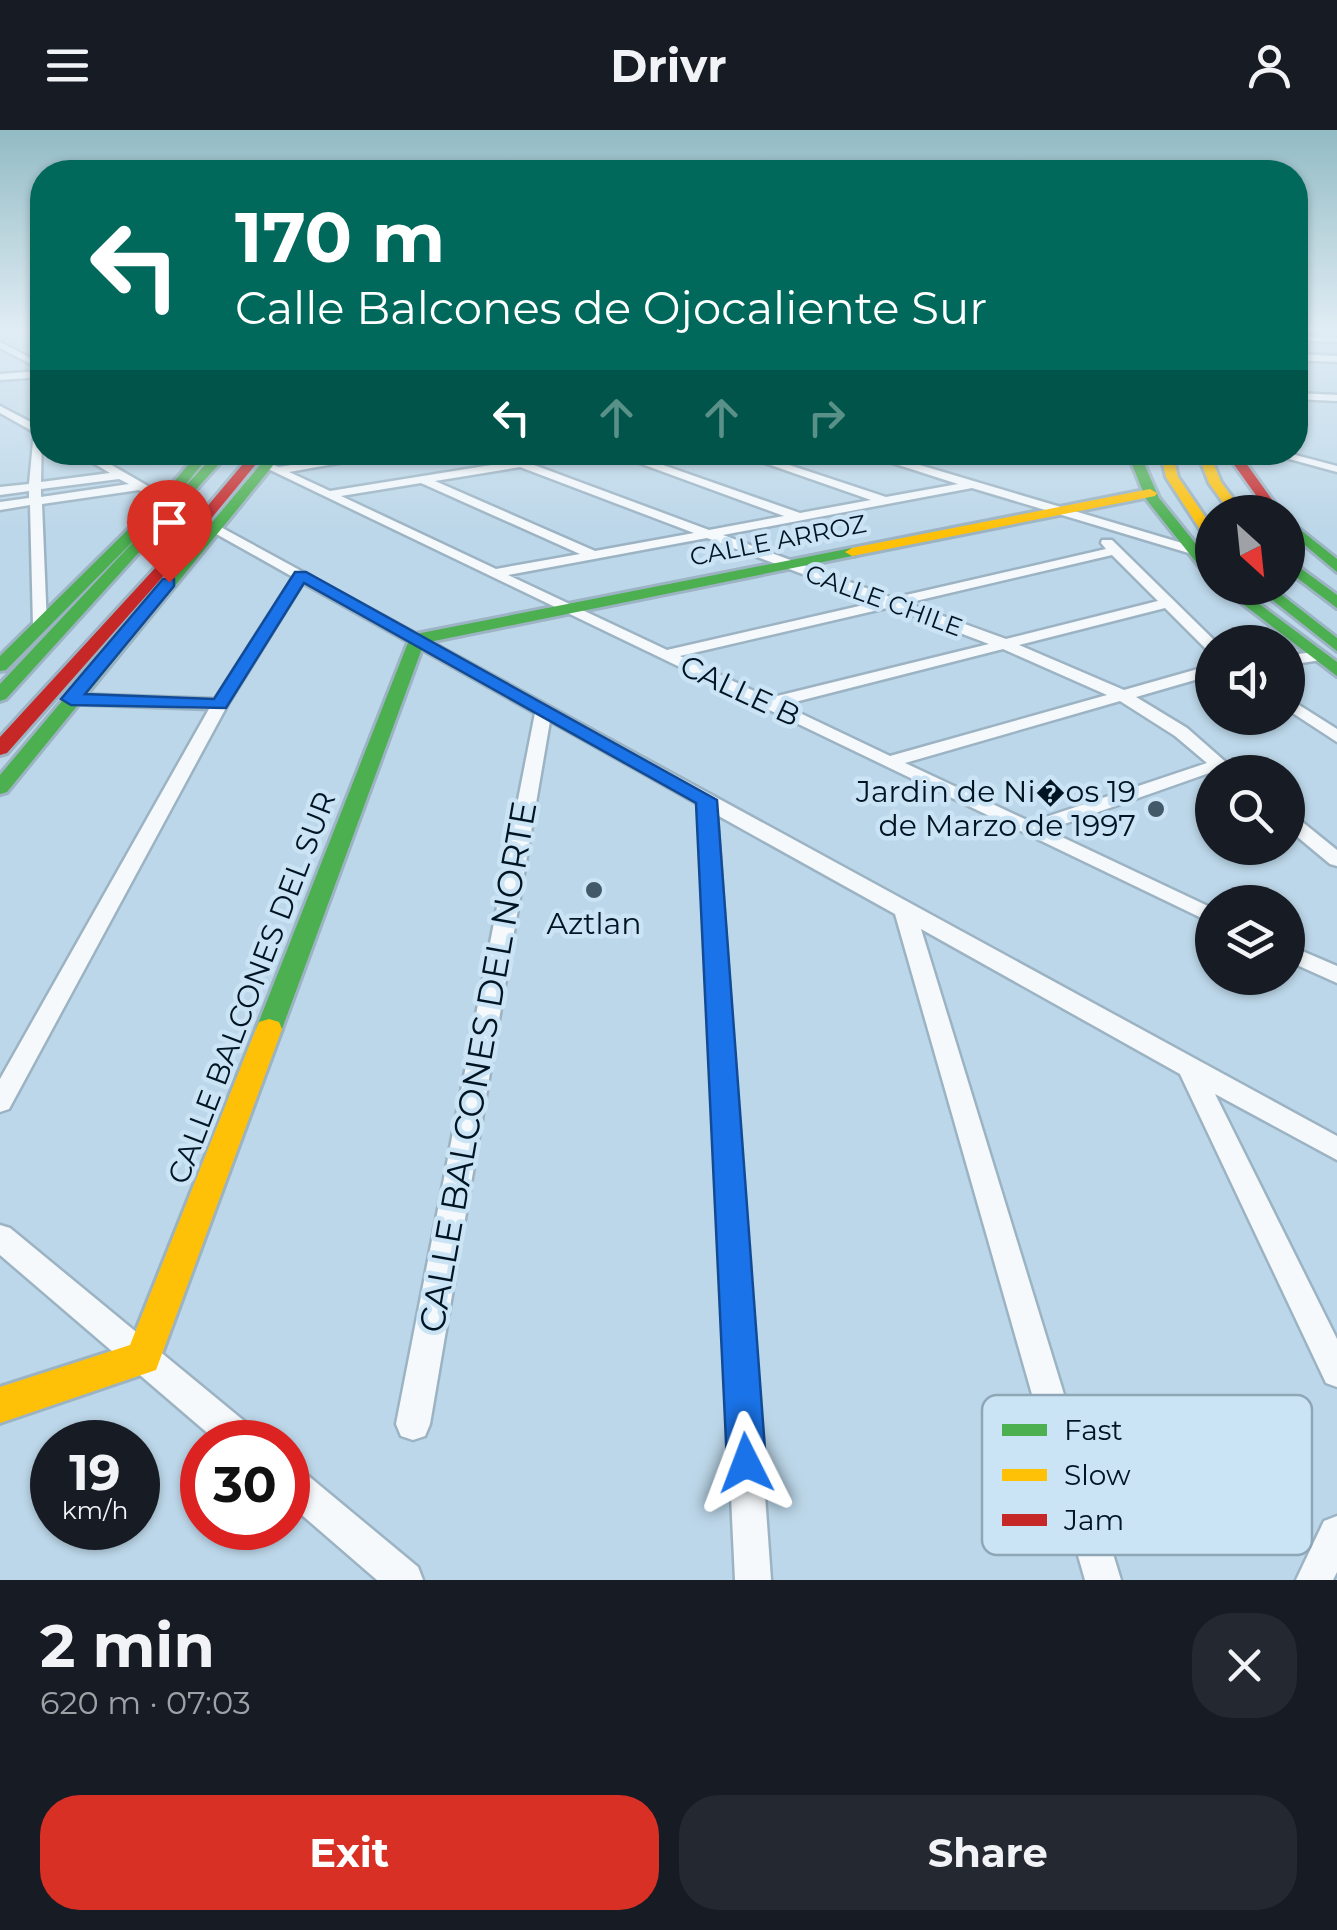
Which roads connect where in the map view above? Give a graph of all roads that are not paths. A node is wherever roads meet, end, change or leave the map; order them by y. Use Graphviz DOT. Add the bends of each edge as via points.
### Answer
graph roads {
  1 [pos="1309,397"];
  2 [pos="1337,398"];
  3 [pos="0,409"];
  4 [pos="30,425"];
  5 [pos="1308,462"];
  6 [pos="38,465"];
  7 [pos="103,465"];
  8 [pos="195,465"];
  9 [pos="211,465"];
  10 [pos="266,465"];
  11 [pos="267,465"];
  12 [pos="279,465"];
  13 [pos="515,465"];
  14 [pos="524,465"];
  15 [pos="651,465"];
  16 [pos="778,465"];
  17 [pos="906,465"];
  18 [pos="1138,465"];
  19 [pos="1169,465"];
  20 [pos="1208,465"];
  21 [pos="1241,465"];
  22 [pos="1337,469"];
  23 [pos="121,475"];
  24 [pos="423,480"];
  25 [pos="970,484"];
  26 [pos="142,486"];
  27 [pos="0,492"];
  28 [pos="36,494"];
  29 [pos="1150,494"];
  30 [pos="328,495"];
  31 [pos="1225,495"];
  32 [pos="1263,495"];
  33 [pos="166,500"];
  34 [pos="884,500"];
  35 [pos="0,506"];
  36 [pos="1060,512"];
  37 [pos="1195,512"];
  38 [pos="798,516"];
  39 [pos="1088,520"];
  40 [pos="216,528"];
  41 [pos="145,530"];
  42 [pos="707,534"];
  43 [pos="1305,539"];
  44 [pos="1195,545"];
  45 [pos="1195,551"];
  46 [pos="1114,552"];
  47 [pos="594,555"];
  48 [pos="791,565"];
  49 [pos="1337,567"];
  50 [pos="494,574"];
  51 [pos="301,575"];
  52 [pos="166,576"];
  53 [pos="1305,578"];
  54 [pos="894,602"];
  55 [pos="1337,603"];
  56 [pos="1165,604"];
  57 [pos="1255,605"];
  58 [pos="1281,605"];
  59 [pos="568,609"];
  60 [pos="40,626"];
  61 [pos="1195,631"];
  62 [pos="417,640"];
  63 [pos="1004,644"];
  64 [pos="1326,651"];
  65 [pos="665,656"];
  66 [pos="0,666"];
  67 [pos="1337,671"];
  68 [pos="1195,675"];
  69 [pos="0,695"];
  70 [pos="1122,695"];
  71 [pos="71,699"];
  72 [pos="220,704"];
  73 [pos="766,704"];
  74 [pos="544,710"];
  75 [pos="1305,715"];
  76 [pos="1337,737"];
  77 [pos="0,749"];
  78 [pos="1207,755"];
  79 [pos="888,762"];
  80 [pos="1195,778"];
  81 [pos="0,788"];
  82 [pos="707,800"];
  83 [pos="1030,829"];
  84 [pos="1305,834"];
  85 [pos="1337,860"];
  86 [pos="1195,908"];
  87 [pos="904,909"];
  88 [pos="1305,960"];
  89 [pos="1337,976"];
  90 [pos="1190,1067"];
  91 [pos="0,1102"];
  92 [pos="1337,1148"];
  93 [pos="0,1237"];
  94 [pos="143,1358"];
  95 [pos="1337,1372"];
  96 [pos="1047,1395"];
  97 [pos="0,1405"];
  98 [pos="216,1420"];
  99 [pos="412,1424"];
  100 [pos="310,1499"];
  101 [pos="1337,1534"];
  102 [pos="1095,1555"];
  103 [pos="405,1580"];
  104 [pos="753,1580"];
  105 [pos="1102,1580"];
  106 [pos="1314,1580"];
  1 -- 2 [label="street"];
  3 -- 4 [label="street"];
  5 -- 22 [label="street"];
  6 -- 28 [label="street"];
  7 -- 23 [label="street"];
  8 -- 33 [label="main road"];
  9 -- 41 [label="main road"];
  10 -- 52 [label="main road"];
  11 -- 40 [label="main road"];
  12 -- 30 [label="street, CALLE B"];
  13 -- 24 [label="street"];
  14 -- 42 [label="street, CALLE CHILE"];
  15 -- 38 [label="street"];
  16 -- 34 [label="street"];
  17 -- 25 [label="street"];
  18 -- 29 [label="main road"];
  19 -- 37 [label="main road"];
  20 -- 31 [label="main road"];
  21 -- 32 [label="main road"];
  23 -- 26 [label="street"];
  23 -- 28 [label="street"];
  24 -- 30 [label="street"];
  24 -- 47 [label="street"];
  25 -- 34 [label="street"];
  25 -- 36 [label="street"];
  26 -- 28 [label="street"];
  26 -- 33 [label="street"];
  27 -- 28 [label="street"];
  28 -- 35 [label="street"];
  28 -- 60 [label="street"];
  29 -- 36 [label="main road, CALLE ARROZ"];
  29 -- 44 [label="main road"];
  30 -- 50 [label="street, CALLE B"];
  33 -- 41 [label="main road"];
  34 -- 38 [label="street"];
  36 -- 39 [label="street"];
  36 -- 48 [label="main road, CALLE ARROZ"];
  38 -- 42 [label="street"];
  39 -- 45 [label="street"];
  39 -- 46 [label="street"];
  40 -- 51 [label="street"];
  40 -- 52 [label="main road"];
  41 -- 60 [label="main road"];
  41 -- 69 [label="main road"];
  42 -- 47 [label="street"];
  42 -- 48 [label="street, CALLE CHILE"];
  43 -- 49 [label="main road"];
  46 -- 54 [label="street"];
  46 -- 56 [label="street"];
  47 -- 50 [label="street"];
  48 -- 54 [label="street, CALLE CHILE"];
  48 -- 59 [label="main road, CALLE ARROZ"];
  50 -- 59 [label="street, CALLE B"];
  51 -- 62 [label="street"];
  51 -- 72 [label="street"];
  52 -- 71 [label="main road"];
  52 -- 77 [label="main road"];
  53 -- 55 [label="main road"];
  54 -- 63 [label="street, CALLE CHILE"];
  54 -- 65 [label="street"];
  56 -- 61 [label="street"];
  56 -- 63 [label="street"];
  57 -- 64 [label="main road"];
  58 -- 64 [label="main road"];
  59 -- 62 [label="main road, CALLE ARROZ"];
  59 -- 65 [label="street, CALLE B"];
  60 -- 66 [label="main road"];
  62 -- 74 [label="street"];
  62 -- 94 [label="main road, CALLE BALCONES DEL SUR"];
  63 -- 70 [label="street, CALLE CHILE"];
  63 -- 73 [label="street"];
  64 -- 67 [label="main road"];
  65 -- 73 [label="street, CALLE B"];
  68 -- 70 [label="street"];
  70 -- 78 [label="street, CALLE CHILE"];
  70 -- 79 [label="street"];
  71 -- 72 [label="street"];
  71 -- 81 [label="main road"];
  72 -- 91 [label="street"];
  73 -- 79 [label="street, CALLE B"];
  74 -- 82 [label="street"];
  74 -- 99 [label="street, CALLE BALCONES DEL NORTE"];
  75 -- 76 [label="street"];
  79 -- 83 [label="street, CALLE B"];
  80 -- 83 [label="street"];
  82 -- 87 [label="street"];
  82 -- 104 [label="street"];
  83 -- 86 [label="street, CALLE B"];
  84 -- 85 [label="street"];
  87 -- 90 [label="street"];
  87 -- 96 [label="street"];
  88 -- 89 [label="street"];
  90 -- 92 [label="street"];
  90 -- 95 [label="street"];
  93 -- 94 [label="street"];
  94 -- 97 [label="main road"];
  94 -- 98 [label="street"];
  100 -- 103 [label="street"];
  101 -- 106 [label="street"];
  102 -- 105 [label="street"];
}
